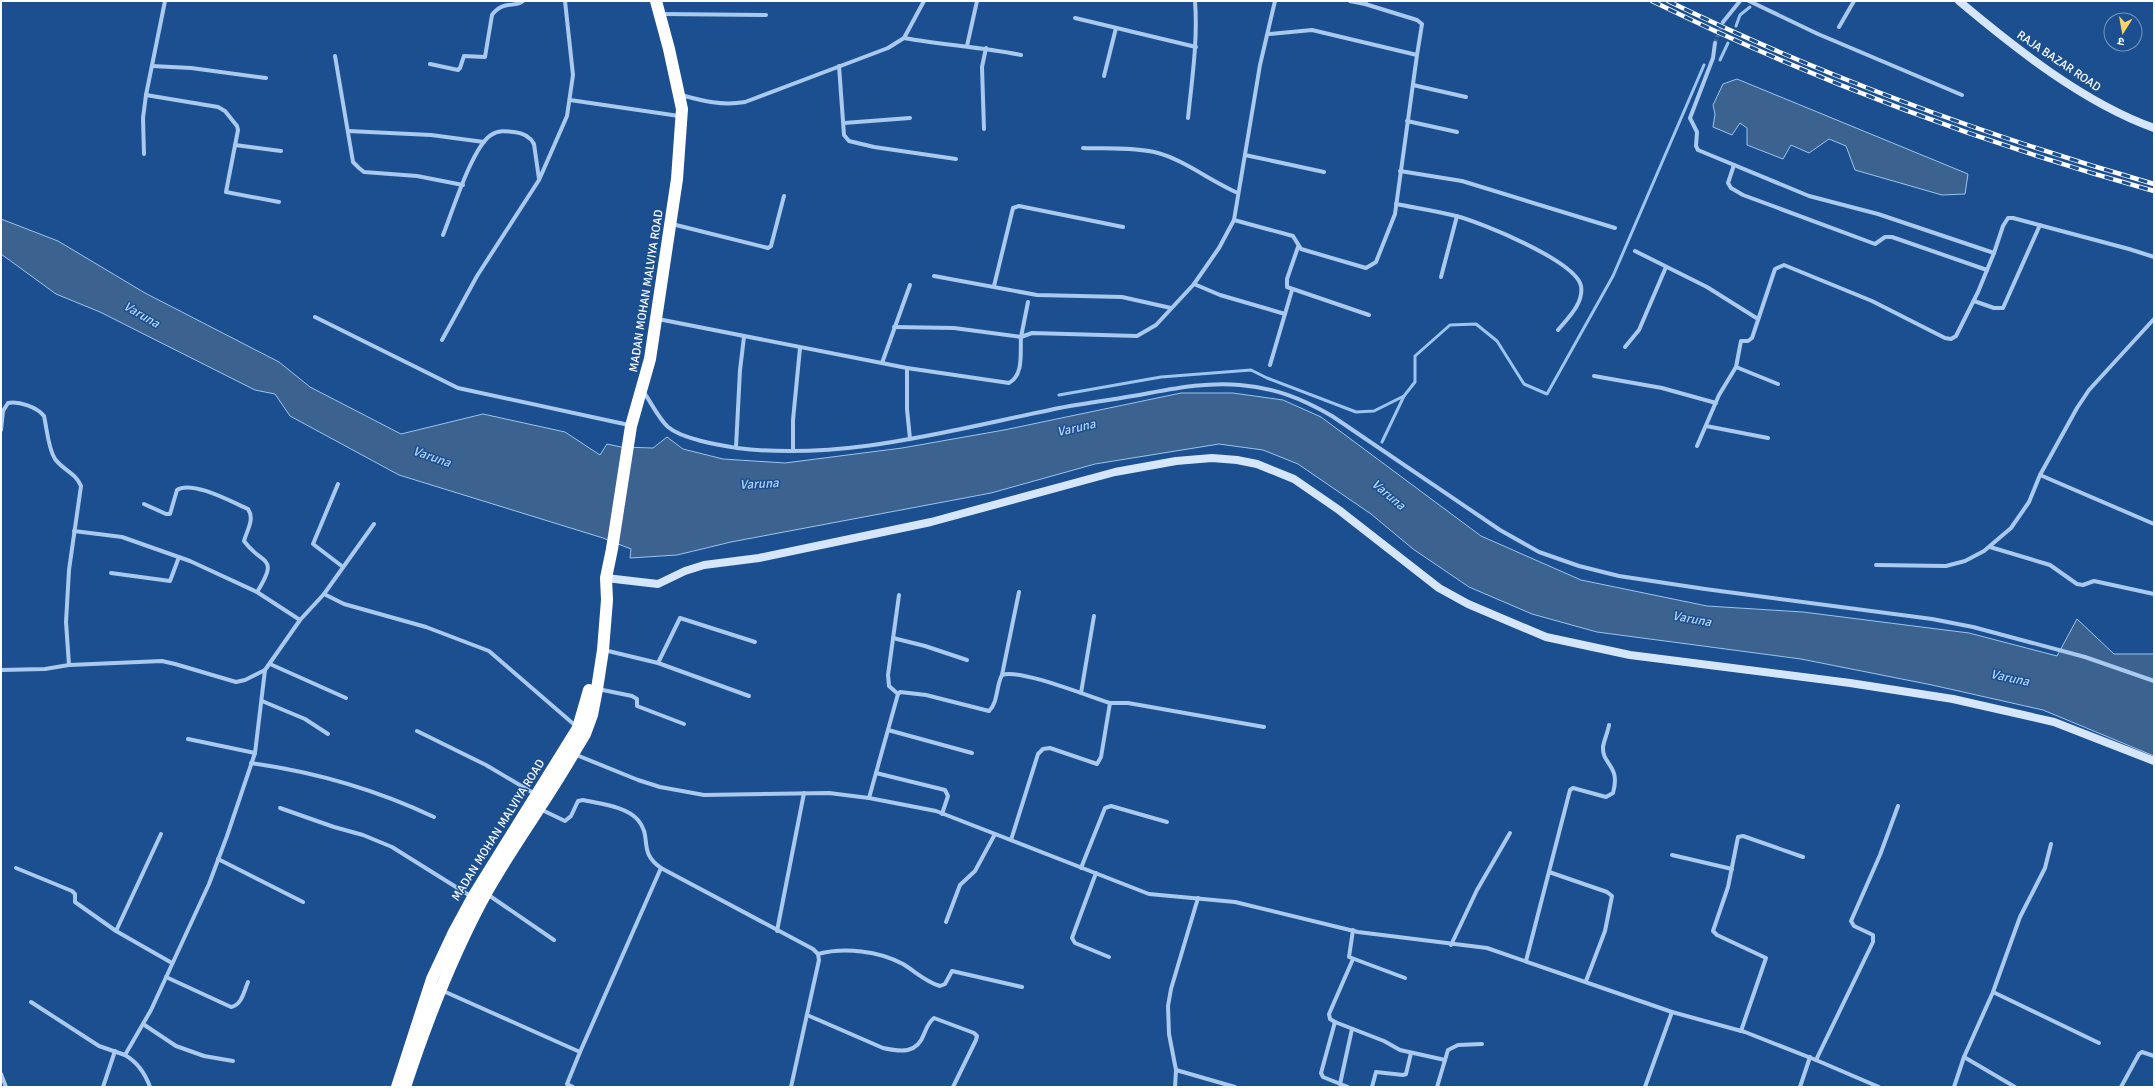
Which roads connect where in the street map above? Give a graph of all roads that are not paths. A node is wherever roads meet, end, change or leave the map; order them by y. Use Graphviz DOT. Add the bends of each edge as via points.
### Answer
graph roads {
  1 [pos="165,1"];
  2 [pos="524,1"];
  3 [pos="565,1"];
  4 [pos="656,1"];
  5 [pos="924,1"];
  6 [pos="977,1"];
  7 [pos="1195,1"];
  8 [pos="1275,1"];
  9 [pos="1350,1"];
  10 [pos="1740,1"];
  11 [pos="1749,1"];
  12 [pos="1854,1"];
  13 [pos="1959,1"];
  14 [pos="1366,3"];
  15 [pos="660,14"];
  16 [pos="766,15"];
  17 [pos="1075,18"];
  18 [pos="1723,22"];
  19 [pos="1839,27"];
  20 [pos="1116,28"];
  21 [pos="1269,34"];
  22 [pos="904,38"];
  23 [pos="1716,43"];
  24 [pos="967,46"];
  25 [pos="1196,47"];
  26 [pos="986,48"];
  27 [pos="1417,54"];
  28 [pos="1021,55"];
  29 [pos="335,56"];
  30 [pos="430,64"];
  31 [pos="152,66"];
  32 [pos="839,66"];
  33 [pos="1104,76"];
  34 [pos="266,78"];
  35 [pos="1413,85"];
  36 [pos="146,95"];
  37 [pos="680,95"];
  38 [pos="1962,95"];
  39 [pos="1466,97"];
  40 [pos="570,100"];
  41 [pos="682,116"];
  42 [pos="910,118"];
  43 [pos="1188,118"];
  44 [pos="1407,121"];
  45 [pos="844,123"];
  46 [pos="2154,128"];
  47 [pos="984,129"];
  48 [pos="348,131"];
  49 [pos="1457,132"];
  50 [pos="484,142"];
  51 [pos="234,145"];
  52 [pos="1083,148"];
  53 [pos="282,151"];
  54 [pos="144,154"];
  55 [pos="1245,155"];
  56 [pos="956,159"];
  57 [pos="1734,165"];
  58 [pos="1400,171"];
  59 [pos="1324,172"];
  60 [pos="539,180"];
  61 [pos="463,185"];
  62 [pos="1238,193"];
  63 [pos="784,196"];
  64 [pos="279,202"];
  65 [pos="1396,204"];
  66 [pos="1457,216"];
  67 [pos="1234,220"];
  68 [pos="671,224"];
  69 [pos="2040,225"];
  70 [pos="1123,227"];
  71 [pos="1615,228"];
  72 [pos="443,235"];
  73 [pos="1298,247"];
  74 [pos="1635,251"];
  75 [pos="1994,253"];
  76 [pos="2154,257"];
  77 [pos="1666,267"];
  78 [pos="1987,270"];
  79 [pos="934,276"];
  80 [pos="1441,277"];
  81 [pos="1194,284"];
  82 [pos="910,285"];
  83 [pos="994,286"];
  84 [pos="1292,290"];
  85 [pos="1974,301"];
  86 [pos="1028,302"];
  87 [pos="1171,308"];
  88 [pos="1285,314"];
  89 [pos="1369,315"];
  90 [pos="315,317"];
  91 [pos="656,319"];
  92 [pos="1758,319"];
  93 [pos="2154,319"];
  94 [pos="894,327"];
  95 [pos="1558,330"];
  96 [pos="744,337"];
  97 [pos="1021,337"];
  98 [pos="442,340"];
  99 [pos="1625,347"];
  100 [pos="800,348"];
  101 [pos="882,363"];
  102 [pos="1270,365"];
  103 [pos="1736,367"];
  104 [pos="907,368"];
  105 [pos="1594,376"];
  106 [pos="1778,384"];
  107 [pos="642,391"];
  108 [pos="1716,403"];
  109 [pos="631,426"];
  110 [pos="1706,426"];
  111 [pos="1,430"];
  112 [pos="1768,438"];
  113 [pos="910,439"];
  114 [pos="1697,446"];
  115 [pos="736,447"];
  116 [pos="793,451"];
  117 [pos="2040,475"];
  118 [pos="338,484"];
  119 [pos="144,504"];
  120 [pos="374,524"];
  121 [pos="2154,524"];
  122 [pos="74,531"];
  123 [pos="1990,547"];
  124 [pos="179,556"];
  125 [pos="1876,565"];
  126 [pos="343,567"];
  127 [pos="112,573"];
  128 [pos="606,581"];
  129 [pos="257,592"];
  130 [pos="1019,592"];
  131 [pos="324,594"];
  132 [pos="2154,594"];
  133 [pos="899,595"];
  134 [pos="1094,616"];
  135 [pos="300,620"];
  136 [pos="893,638"];
  137 [pos="755,642"];
  138 [pos="603,650"];
  139 [pos="967,660"];
  140 [pos="658,662"];
  141 [pos="270,664"];
  142 [pos="69,665"];
  143 [pos="1,670"];
  144 [pos="265,670"];
  145 [pos="1002,675"];
  146 [pos="2154,681"];
  147 [pos="597,689"];
  148 [pos="1080,693"];
  149 [pos="898,694"];
  150 [pos="748,696"];
  151 [pos="346,698"];
  152 [pos="262,701"];
  153 [pos="1110,703"];
  154 [pos="684,724"];
  155 [pos="1609,725"];
  156 [pos="1264,727"];
  157 [pos="888,730"];
  158 [pos="417,731"];
  159 [pos="582,731"];
  160 [pos="328,734"];
  161 [pos="188,739"];
  162 [pos="255,753"];
  163 [pos="972,753"];
  164 [pos="573,754"];
  165 [pos="2154,760"];
  166 [pos="251,763"];
  167 [pos="876,773"];
  168 [pos="804,793"];
  169 [pos="869,798"];
  170 [pos="539,801"];
  171 [pos="1898,806"];
  172 [pos="280,808"];
  173 [pos="942,814"];
  174 [pos="434,817"];
  175 [pos="1167,822"];
  176 [pos="1510,833"];
  177 [pos="161,834"];
  178 [pos="995,834"];
  179 [pos="1011,840"];
  180 [pos="2051,844"];
  181 [pos="1672,855"];
  182 [pos="1804,857"];
  183 [pos="218,859"];
  184 [pos="16,868"];
  185 [pos="661,868"];
  186 [pos="1082,868"];
  187 [pos="1732,869"];
  188 [pos="1549,872"];
  189 [pos="1096,873"];
  190 [pos="486,893"];
  191 [pos="473,897"];
  192 [pos="1198,898"];
  193 [pos="303,902"];
  194 [pos="946,922"];
  195 [pos="1353,930"];
  196 [pos="116,931"];
  197 [pos="777,931"];
  198 [pos="554,940"];
  199 [pos="1451,945"];
  200 [pos="818,954"];
  201 [pos="1109,957"];
  202 [pos="1353,958"];
  203 [pos="1526,961"];
  204 [pos="172,964"];
  205 [pos="166,977"];
  206 [pos="1405,978"];
  207 [pos="1586,981"];
  208 [pos="248,982"];
  209 [pos="1022,987"];
  210 [pos="439,990"];
  211 [pos="1992,992"];
  212 [pos="32,1002"];
  213 [pos="1672,1012"];
  214 [pos="807,1015"];
  215 [pos="1335,1022"];
  216 [pos="143,1024"];
  217 [pos="1352,1028"];
  218 [pos="1741,1031"];
  219 [pos="2099,1043"];
  220 [pos="1482,1044"];
  221 [pos="114,1052"];
  222 [pos="580,1052"];
  223 [pos="1411,1053"];
  224 [pos="125,1055"];
  225 [pos="2154,1056"];
  226 [pos="1810,1057"];
  227 [pos="1964,1057"];
  228 [pos="1445,1060"];
  229 [pos="1816,1060"];
  230 [pos="233,1061"];
  231 [pos="1176,1070"];
  232 [pos="1,1074"];
  233 [pos="1340,1084"];
  234 [pos="566,1086"];
  235 [pos="6,1087"];
  236 [pos="103,1087"];
  237 [pos="150,1087"];
  238 [pos="396,1087"];
  239 [pos="405,1087"];
  240 [pos="573,1087"];
  241 [pos="791,1087"];
  242 [pos="953,1087"];
  243 [pos="1175,1087"];
  244 [pos="1235,1087"];
  245 [pos="1348,1087"];
  246 [pos="1372,1087"];
  247 [pos="1437,1087"];
  248 [pos="1645,1087"];
  249 [pos="1800,1087"];
  250 [pos="1879,1087"];
  251 [pos="1954,1087"];
  252 [pos="2014,1087"];
  253 [pos="2121,1087"];
  1 -- 31 [label="street"];
  2 -- 30 [label="street" via="506,4 492,15 485,58 464,56 458,70"];
  3 -- 40 [label="street" via="572,75"];
  4 -- 15 [label="highway, MADAN MOHAN MALVIYA ROAD"];
  5 -- 22 [label="street"];
  6 -- 24 [label="street"];
  7 -- 25 [label="street"];
  8 -- 21 [label="street"];
  9 -- 14 [label="street"];
  10 -- 18 [label="street"];
  11 -- 38 [label="street" via="1818,34"];
  12 -- 19 [label="street"];
  13 -- 46 [label="street, RAJA BAZAR ROAD" via="2015,48 2098,102"];
  14 -- 27 [label="street" via="1422,24"];
  15 -- 16 [label="street"];
  15 -- 37 [label="highway, MADAN MOHAN MALVIYA ROAD"];
  17 -- 20 [label="street"];
  20 -- 25 [label="street"];
  20 -- 33 [label="street"];
  21 -- 27 [label="street" via="1312,30"];
  21 -- 55 [label="street" via="1260,65"];
  22 -- 24 [label="street"];
  22 -- 32 [label="street" via="888,48"];
  23 -- 57 [label="street" via="1713,58 1690,118 1697,132 1698,150"];
  24 -- 26 [label="street"];
  25 -- 43 [label="street"];
  26 -- 28 [label="street"];
  26 -- 47 [label="street" via="982,67"];
  27 -- 35 [label="street"];
  29 -- 48 [label="street"];
  31 -- 34 [label="street" via="192,68"];
  31 -- 36 [label="street"];
  32 -- 37 [label="street" via="745,102 729,105 713,104"];
  32 -- 45 [label="street"];
  35 -- 39 [label="street"];
  35 -- 44 [label="street"];
  36 -- 51 [label="street" via="222,109 237,127"];
  36 -- 54 [label="street" via="143,118"];
  37 -- 41 [label="highway, MADAN MOHAN MALVIYA ROAD"];
  40 -- 41 [label="street"];
  40 -- 60 [label="street" via="567,116"];
  41 -- 68 [label="highway, MADAN MOHAN MALVIYA ROAD"];
  42 -- 45 [label="street"];
  44 -- 49 [label="street"];
  44 -- 58 [label="street"];
  45 -- 56 [label="street" via="844,135 854,143"];
  48 -- 50 [label="street" via="431,134"];
  48 -- 61 [label="street" via="354,162 364,172 417,176"];
  50 -- 60 [label="street" via="491,135 502,131 525,134 534,144"];
  50 -- 61 [label="street"];
  51 -- 53 [label="street"];
  51 -- 64 [label="street" via="226,192"];
  52 -- 62 [label="street" via="1157,153 1174,159"];
  55 -- 59 [label="street"];
  55 -- 62 [label="street"];
  57 -- 75 [label="street" via="1809,196 1878,214"];
  57 -- 78 [label="street" via="1728,183 1731,188 1743,195 1876,244 1885,237 1892,237"];
  58 -- 65 [label="street"];
  58 -- 71 [label="street" via="1462,182"];
  60 -- 98 [label="street" via="477,276"];
  61 -- 72 [label="street"];
  62 -- 67 [label="street"];
  63 -- 68 [label="street" via="771,246 768,248"];
  65 -- 66 [label="street"];
  65 -- 73 [label="street" via="1395,214 1376,262 1370,267 1362,268"];
  66 -- 80 [label="street"];
  66 -- 95 [label="street" via="1532,247 1562,263 1576,278 1581,284 1580,301"];
  67 -- 73 [label="street" via="1293,236"];
  67 -- 81 [label="street" via="1219,248"];
  68 -- 91 [label="highway, MADAN MOHAN MALVIYA ROAD"];
  69 -- 75 [label="street" via="2008,218"];
  69 -- 76 [label="street"];
  69 -- 85 [label="street" via="2003,308 1994,308"];
  70 -- 83 [label="street" via="1019,206 1013,208"];
  73 -- 84 [label="street" via="1286,285"];
  74 -- 77 [label="street"];
  75 -- 78 [label="street"];
  77 -- 92 [label="street"];
  77 -- 99 [label="street" via="1639,330"];
  78 -- 85 [label="street"];
  79 -- 83 [label="street"];
  81 -- 87 [label="street"];
  81 -- 88 [label="street" via="1220,295"];
  82 -- 94 [label="street"];
  83 -- 87 [label="street" via="1037,295 1122,297"];
  84 -- 88 [label="street"];
  84 -- 89 [label="street"];
  85 -- 92 [label="street" via="1956,336 1952,339 1945,338 1872,301 1784,265 1775,269"];
  86 -- 97 [label="street"];
  87 -- 97 [label="street" via="1156,325 1137,336 1032,333"];
  88 -- 102 [label="street"];
  90 -- 109 [label="street" via="458,388"];
  91 -- 96 [label="street"];
  91 -- 107 [label="highway, MADAN MOHAN MALVIYA ROAD"];
  92 -- 103 [label="street" via="1752,338 1741,341"];
  93 -- 117 [label="street" via="2089,390"];
  94 -- 97 [label="street" via="954,328"];
  94 -- 101 [label="street"];
  96 -- 100 [label="street"];
  96 -- 115 [label="street"];
  97 -- 104 [label="street" via="1019,374 1009,383"];
  100 -- 101 [label="street"];
  100 -- 116 [label="street" via="793,420"];
  101 -- 104 [label="street"];
  103 -- 106 [label="street"];
  103 -- 108 [label="street"];
  104 -- 113 [label="street"];
  105 -- 108 [label="street" via="1662,388"];
  107 -- 109 [label="highway, MADAN MOHAN MALVIYA ROAD"];
  107 -- 115 [label="street" via="668,426 695,438"];
  108 -- 110 [label="street"];
  109 -- 128 [label="highway, MADAN MOHAN MALVIYA ROAD"];
  110 -- 112 [label="street"];
  110 -- 114 [label="street"];
  111 -- 122 [label="street" via="3,411 8,404 35,408 44,416 54,458 78,479 81,486"];
  113 -- 116 [label="street"];
  113 -- 146 [label="street" via="1052,410 1210,383 1271,389 1303,400 1332,416 1506,534 1539,552 1579,566 1619,576 1689,587 1932,618 1973,626 2078,655"];
  115 -- 116 [label="street"];
  117 -- 121 [label="street"];
  117 -- 123 [label="street" via="2022,514"];
  118 -- 126 [label="street" via="313,544"];
  119 -- 129 [label="street" via="170,514 177,490 187,486 209,492 248,509 251,519 244,541 266,562 268,570"];
  120 -- 126 [label="street"];
  122 -- 124 [label="street" via="122,537"];
  122 -- 142 [label="street" via="66,622"];
  123 -- 125 [label="street" via="1965,562 1946,566"];
  123 -- 132 [label="street" via="2050,565 2077,584 2083,585 2094,581"];
  124 -- 127 [label="street" via="170,580"];
  124 -- 129 [label="street"];
  126 -- 131 [label="street"];
  128 -- 138 [label="highway, MADAN MOHAN MALVIYA ROAD"];
  128 -- 159 [label="highway, MADAN MOHAN MALVIYA ROAD" via="600,600 596,653"];
  128 -- 165 [label="street" via="658,584 704,565 759,558 931,522 1115,472 1176,461 1212,458 1237,460 1257,464 1294,479 1339,510 1439,588 1468,604 1546,637 1630,655 1953,699 2054,722"];
  129 -- 135 [label="street"];
  130 -- 145 [label="street"];
  131 -- 135 [label="street"];
  131 -- 159 [label="street" via="344,604 426,627 489,651"];
  133 -- 136 [label="street"];
  134 -- 148 [label="street"];
  135 -- 141 [label="street"];
  136 -- 139 [label="street"];
  136 -- 149 [label="street" via="888,682"];
  137 -- 140 [label="street" via="680,618"];
  138 -- 140 [label="street"];
  138 -- 147 [label="highway, MADAN MOHAN MALVIYA ROAD"];
  140 -- 150 [label="street"];
  141 -- 144 [label="street"];
  141 -- 151 [label="street"];
  142 -- 143 [label="street" via="45,669"];
  142 -- 144 [label="street" via="162,662 236,682"];
  144 -- 152 [label="street"];
  145 -- 148 [label="street" via="1030,677"];
  145 -- 149 [label="street" via="993,707 989,711 926,695 904,692"];
  147 -- 154 [label="street" via="632,696 636,699 637,706"];
  147 -- 159 [label="highway, MADAN MOHAN MALVIYA ROAD" via="592,715"];
  148 -- 153 [label="street"];
  149 -- 157 [label="street"];
  152 -- 160 [label="street" via="305,719"];
  152 -- 162 [label="street"];
  153 -- 156 [label="street" via="1128,703"];
  153 -- 179 [label="street" via="1101,757 1097,764 1050,748 1043,749 1038,754"];
  155 -- 188 [label="street" via="1603,748 1616,775 1613,793 1606,797 1573,788 1570,790"];
  157 -- 163 [label="street"];
  157 -- 167 [label="street"];
  158 -- 170 [label="street" via="486,765"];
  159 -- 164 [label="highway, MADAN MOHAN MALVIYA ROAD"];
  159 -- 170 [label="highway, MADAN MOHAN MALVIYA ROAD"];
  161 -- 162 [label="street"];
  162 -- 166 [label="street"];
  164 -- 168 [label="street" via="638,780 704,795"];
  164 -- 170 [label="highway, MADAN MOHAN MALVIYA ROAD"];
  166 -- 174 [label="street" via="288,768 370,789"];
  166 -- 183 [label="street"];
  167 -- 169 [label="street"];
  167 -- 173 [label="street" via="945,790 948,796"];
  168 -- 169 [label="street"];
  168 -- 197 [label="street"];
  169 -- 173 [label="street"];
  170 -- 185 [label="street" via="565,821 571,816 578,801 583,800 630,814 638,820 643,830 651,861"];
  170 -- 190 [label="highway, MADAN MOHAN MALVIYA ROAD"];
  170 -- 191 [label="highway, MADAN MOHAN MALVIYA ROAD"];
  171 -- 229 [label="street" via="1851,921 1854,926 1874,935 1873,942"];
  172 -- 191 [label="street" via="387,845"];
  173 -- 178 [label="street"];
  175 -- 186 [label="street" via="1111,806 1104,808"];
  176 -- 199 [label="street" via="1477,890"];
  177 -- 196 [label="street"];
  178 -- 179 [label="street"];
  178 -- 194 [label="street" via="975,872 960,885"];
  179 -- 186 [label="street"];
  180 -- 211 [label="street" via="2049,858 2020,917"];
  181 -- 187 [label="street"];
  182 -- 187 [label="street" via="1740,836"];
  183 -- 193 [label="street"];
  183 -- 204 [label="street"];
  184 -- 196 [label="street" via="72,891 75,894 75,902"];
  185 -- 197 [label="street"];
  185 -- 222 [label="street"];
  186 -- 189 [label="street"];
  187 -- 218 [label="street" via="1713,931 1766,958"];
  188 -- 203 [label="street"];
  188 -- 207 [label="street" via="1612,896 1605,931"];
  189 -- 192 [label="street" via="1149,894"];
  189 -- 201 [label="street" via="1072,938 1075,943"];
  190 -- 198 [label="street"];
  190 -- 210 [label="highway, MADAN MOHAN MALVIYA ROAD"];
  191 -- 238 [label="highway, MADAN MOHAN MALVIYA ROAD" via="432,979"];
  192 -- 195 [label="street" via="1235,902"];
  192 -- 231 [label="street" via="1168,1006 1169,1034"];
  195 -- 199 [label="street"];
  195 -- 202 [label="street" via="1348,954"];
  196 -- 204 [label="street"];
  197 -- 200 [label="street"];
  199 -- 203 [label="street" via="1487,948"];
  200 -- 209 [label="street" via="846,951 884,957 902,964 932,984 940,986 946,984 952,971"];
  200 -- 214 [label="street" via="819,960"];
  202 -- 206 [label="street"];
  202 -- 215 [label="street" via="1330,1014 1330,1019"];
  203 -- 207 [label="street"];
  204 -- 205 [label="street"];
  205 -- 208 [label="street" via="231,1007 239,1003"];
  205 -- 216 [label="street"];
  207 -- 213 [label="street"];
  210 -- 222 [label="street"];
  210 -- 239 [label="highway, MADAN MOHAN MALVIYA ROAD"];
  211 -- 219 [label="street"];
  211 -- 227 [label="street"];
  212 -- 221 [label="street" via="100,1046"];
  213 -- 218 [label="street"];
  213 -- 248 [label="street"];
  214 -- 241 [label="street"];
  214 -- 242 [label="street" via="883,1048 896,1051 911,1051 917,1047 929,1022 934,1018 974,1033 977,1036 976,1040"];
  215 -- 217 [label="street"];
  215 -- 233 [label="street" via="1321,1073 1323,1077"];
  216 -- 224 [label="street"];
  216 -- 230 [label="street" via="176,1046 204,1056"];
  217 -- 223 [label="street"];
  217 -- 233 [label="street"];
  218 -- 226 [label="street"];
  220 -- 228 [label="street" via="1453,1046 1448,1050"];
  221 -- 224 [label="street"];
  221 -- 236 [label="street"];
  222 -- 234 [label="street"];
  223 -- 228 [label="street"];
  223 -- 246 [label="street" via="1406,1074 1403,1076 1376,1072"];
  224 -- 237 [label="street" via="135,1061"];
  225 -- 253 [label="street" via="2142,1052 2139,1054"];
  226 -- 229 [label="street"];
  226 -- 249 [label="street"];
  227 -- 251 [label="street"];
  227 -- 252 [label="street"];
  228 -- 247 [label="street"];
  229 -- 250 [label="street"];
  231 -- 243 [label="street"];
  231 -- 244 [label="street"];
  232 -- 235 [label="street"];
  233 -- 245 [label="street"];
  234 -- 240 [label="street"];
}
